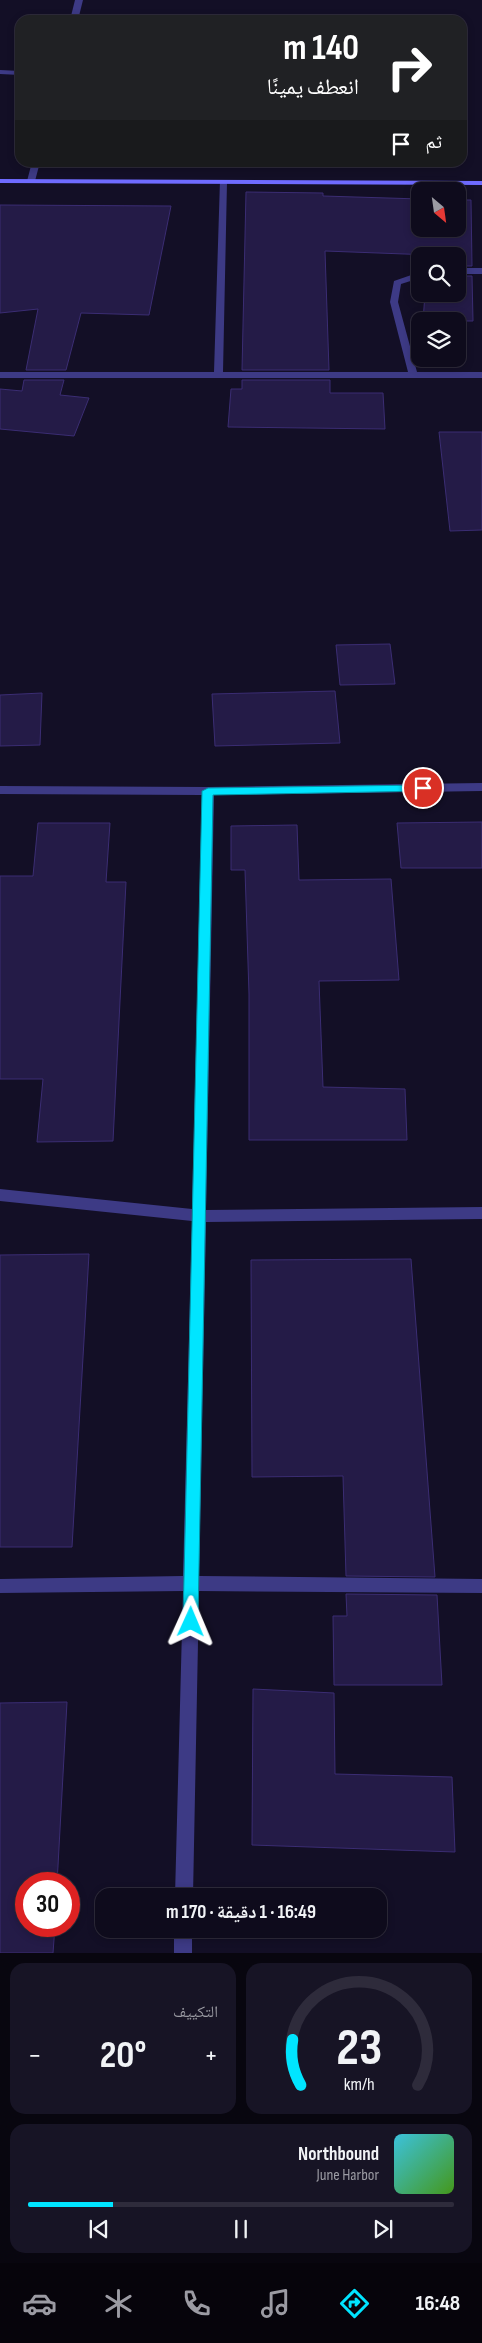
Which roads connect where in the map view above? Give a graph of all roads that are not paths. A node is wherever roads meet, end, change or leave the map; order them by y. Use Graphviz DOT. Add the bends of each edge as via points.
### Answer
graph roads {
  1 [pos="79,0"];
  2 [pos="75,15"];
  3 [pos="0,72"];
  4 [pos="15,73"];
  5 [pos="35,167"];
  6 [pos="0,181"];
  7 [pos="31,181"];
  8 [pos="223,182"];
  9 [pos="482,183"];
  10 [pos="466,271"];
  11 [pos="482,271"];
  12 [pos="411,278"];
  13 [pos="0,375"];
  14 [pos="413,375"];
  15 [pos="482,375"];
  16 [pos="218,376"];
  17 [pos="482,787"];
  18 [pos="0,790"];
  19 [pos="208,791"];
  20 [pos="0,1195"];
  21 [pos="482,1214"];
  22 [pos="200,1216"];
  23 [pos="192,1583"];
  24 [pos="0,1586"];
  25 [pos="482,1586"];
  26 [pos="184,1888"];
  27 [pos="184,1938"];
  28 [pos="183,1953"];
  1 -- 2 [label="street"];
  3 -- 4 [label="street"];
  5 -- 7 [label="street"];
  6 -- 7 [label="street"];
  7 -- 8 [label="street"];
  8 -- 9 [label="street"];
  8 -- 16 [label="street"];
  10 -- 11 [label="street"];
  12 -- 14 [label="street" via="397,283 394,302"];
  13 -- 16 [label="street"];
  14 -- 15 [label="street"];
  14 -- 16 [label="street"];
  17 -- 19 [label="street"];
  18 -- 19 [label="street"];
  19 -- 22 [label="street"];
  20 -- 22 [label="street"];
  21 -- 22 [label="street"];
  22 -- 23 [label="street"];
  23 -- 24 [label="street"];
  23 -- 25 [label="street"];
  23 -- 26 [label="street"];
  27 -- 28 [label="street"];
}
